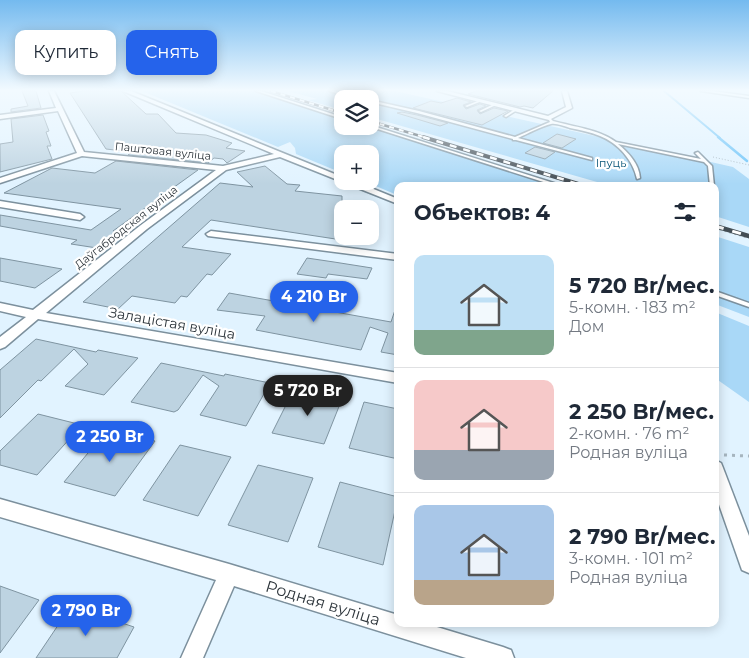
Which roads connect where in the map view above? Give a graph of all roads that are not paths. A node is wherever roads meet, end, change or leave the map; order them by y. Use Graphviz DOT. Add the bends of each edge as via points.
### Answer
graph roads {
  1 [pos="65,122"];
  2 [pos="199,122"];
  3 [pos="451,122"];
  4 [pos="547,122"];
  5 [pos="554,122"];
  6 [pos="379,129"];
  7 [pos="514,138"];
  8 [pos="617,143"];
  9 [pos="81,154"];
  10 [pos="697,154"];
  11 [pos="281,155"];
  12 [pos="591,159"];
  13 [pos="705,161"];
  14 [pos="223,168"];
  15 [pos="334,177"];
  16 [pos="638,178"];
  17 [pos="0,181"];
  18 [pos="546,182"];
  19 [pos="712,182"];
  20 [pos="368,190"];
  21 [pos="394,200"];
  22 [pos="0,204"];
  23 [pos="80,217"];
  24 [pos="212,234"];
  25 [pos="394,257"];
  26 [pos="719,294"];
  27 [pos="749,305"];
  28 [pos="0,307"];
  29 [pos="36,315"];
  30 [pos="0,344"];
  31 [pos="394,377"];
  32 [pos="719,479"];
  33 [pos="0,508"];
  34 [pos="749,563"];
  35 [pos="229,574"];
  36 [pos="394,625"];
  37 [pos="402,627"];
  38 [pos="192,658"];
  39 [pos="503,658"];
  1 -- 9 [label="street"];
  2 -- 11 [label="street"];
  3 -- 7 [label="lane"];
  4 -- 7 [label="lane"];
  5 -- 8 [label="lane" via="594,132"];
  6 -- 18 [label="lane"];
  7 -- 12 [label="lane"];
  8 -- 13 [label="lane"];
  8 -- 16 [label="lane" via="638,169"];
  9 -- 14 [label="street, Паштовая вуліца"];
  9 -- 17 [label="street"];
  10 -- 13 [label="lane"];
  11 -- 14 [label="street, Даўгабродская вуліца"];
  11 -- 15 [label="street"];
  13 -- 19 [label="lane" via="710,166"];
  14 -- 29 [label="street, Даўгабродская вуліца"];
  20 -- 21 [label="street"];
  22 -- 23 [label="street"];
  24 -- 25 [label="street"];
  26 -- 27 [label="lane"];
  28 -- 29 [label="street, Залацістая вуліца"];
  29 -- 30 [label="street, Даўгабродская вуліца"];
  29 -- 31 [label="street, Залацістая вуліца"];
  32 -- 34 [label="street"];
  33 -- 35 [label="street, Родная вуліца"];
  35 -- 36 [label="street, Родная вуліца"];
  35 -- 38 [label="street"];
  37 -- 39 [label="street, Родная вуліца"];
}
